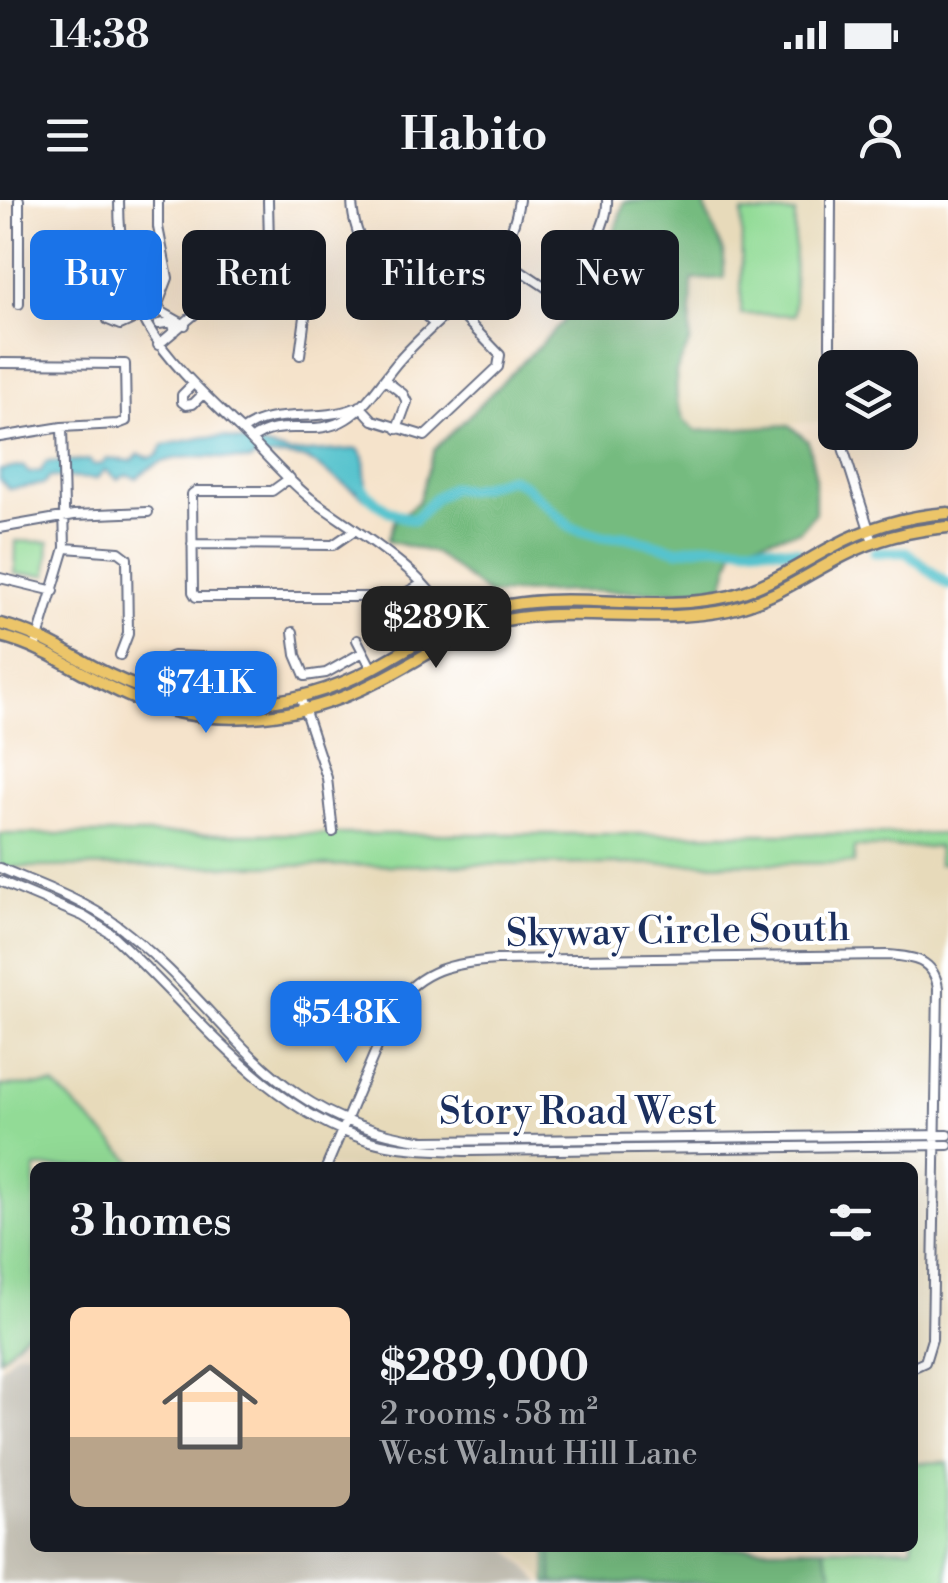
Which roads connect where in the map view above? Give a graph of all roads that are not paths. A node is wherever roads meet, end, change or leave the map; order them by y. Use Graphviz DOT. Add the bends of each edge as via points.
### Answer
graph roads {
  1 [pos="19,200"];
  2 [pos="119,200"];
  3 [pos="158,200"];
  4 [pos="268,200"];
  5 [pos="352,200"];
  6 [pos="519,200"];
  7 [pos="607,200"];
  8 [pos="832,200"];
  9 [pos="120,230"];
  10 [pos="269,230"];
  11 [pos="513,230"];
  12 [pos="280,251"];
  13 [pos="521,271"];
  14 [pos="18,304"];
  15 [pos="167,315"];
  16 [pos="144,320"];
  17 [pos="190,320"];
  18 [pos="305,320"];
  19 [pos="438,320"];
  20 [pos="468,320"];
  21 [pos="159,324"];
  22 [pos="434,324"];
  23 [pos="185,325"];
  24 [pos="150,330"];
  25 [pos="175,331"];
  26 [pos="158,345"];
  27 [pos="830,350"];
  28 [pos="300,355"];
  29 [pos="0,363"];
  30 [pos="385,380"];
  31 [pos="193,384"];
  32 [pos="204,394"];
  33 [pos="360,406"];
  34 [pos="62,427"];
  35 [pos="398,429"];
  36 [pos="242,430"];
  37 [pos="0,437"];
  38 [pos="251,440"];
  39 [pos="844,450"];
  40 [pos="290,478"];
  41 [pos="148,512"];
  42 [pos="948,514"];
  43 [pos="66,518"];
  44 [pos="948,526"];
  45 [pos="0,528"];
  46 [pos="355,530"];
  47 [pos="868,530"];
  48 [pos="873,542"];
  49 [pos="192,544"];
  50 [pos="66,548"];
  51 [pos="796,568"];
  52 [pos="784,576"];
  53 [pos="0,578"];
  54 [pos="802,581"];
  55 [pos="424,587"];
  56 [pos="789,589"];
  57 [pos="54,591"];
  58 [pos="0,624"];
  59 [pos="446,627"];
  60 [pos="293,632"];
  61 [pos="0,636"];
  62 [pos="451,639"];
  63 [pos="358,640"];
  64 [pos="38,643"];
  65 [pos="363,652"];
  66 [pos="120,656"];
  67 [pos="372,668"];
  68 [pos="164,677"];
  69 [pos="107,687"];
  70 [pos="154,692"];
  71 [pos="300,696"];
  72 [pos="235,704"];
  73 [pos="305,709"];
  74 [pos="236,717"];
  75 [pos="333,832"];
  76 [pos="0,868"];
  77 [pos="0,881"];
  78 [pos="344,1120"];
  79 [pos="340,1130"];
  80 [pos="948,1135"];
  81 [pos="544,1140"];
  82 [pos="935,1140"];
  83 [pos="482,1145"];
  84 [pos="948,1145"];
  85 [pos="548,1150"];
  86 [pos="328,1162"];
  87 [pos="918,1365"];
  1 -- 14 [label="street"];
  2 -- 9 [label="street"];
  3 -- 15 [label="street" via="168,278 158,304"];
  4 -- 10 [label="street"];
  5 -- 22 [label="street" via="362,248"];
  6 -- 11 [label="street"];
  7 -- 13 [label="street" via="599,231 565,288 553,292"];
  8 -- 27 [label="street"];
  12 -- 12 [label="street" via="286,279 312,269 298,252"];
  15 -- 21 [label="street"];
  15 -- 23 [label="street"];
  16 -- 24 [label="street"];
  17 -- 23 [label="street"];
  18 -- 28 [label="street"];
  19 -- 22 [label="street"];
  20 -- 35 [label="street" via="495,346 498,366 430,434"];
  21 -- 24 [label="street"];
  21 -- 25 [label="street" via="172,322"];
  22 -- 30 [label="street"];
  23 -- 25 [label="street"];
  24 -- 26 [label="street"];
  25 -- 26 [label="street"];
  26 -- 31 [label="street"];
  29 -- 34 [label="street" via="124,364 126,421"];
  30 -- 33 [label="street"];
  30 -- 35 [label="street" via="407,402"];
  31 -- 32 [label="street"];
  31 -- 32 [label="street" via="182,395 186,406"];
  32 -- 36 [label="street"];
  33 -- 35 [label="street"];
  33 -- 36 [label="street" via="322,418 264,419"];
  33 -- 38 [label="street" via="332,426 274,427"];
  34 -- 37 [label="street"];
  34 -- 43 [label="street"];
  36 -- 38 [label="street"];
  38 -- 40 [label="street"];
  39 -- 47 [label="street"];
  40 -- 46 [label="street"];
  40 -- 49 [label="street" via="272,491 192,494"];
  41 -- 43 [label="street"];
  42 -- 47 [label="main road"];
  43 -- 45 [label="street"];
  43 -- 50 [label="street"];
  44 -- 48 [label="main road"];
  46 -- 49 [label="street" via="333,545"];
  46 -- 55 [label="street"];
  47 -- 48 [label="street"];
  47 -- 51 [label="main road"];
  48 -- 54 [label="main road"];
  49 -- 55 [label="street" via="196,596 398,598"];
  50 -- 57 [label="street"];
  50 -- 66 [label="street" via="127,558 128,634"];
  51 -- 52 [label="main road"];
  51 -- 54 [label="main road"];
  52 -- 56 [label="main road"];
  52 -- 59 [label="main road" via="717,598 666,604 504,606"];
  53 -- 57 [label="street"];
  54 -- 56 [label="main road"];
  55 -- 59 [label="street" via="438,598"];
  56 -- 62 [label="main road" via="715,612 510,617"];
  57 -- 64 [label="street"];
  58 -- 64 [label="main road"];
  59 -- 62 [label="street"];
  59 -- 67 [label="main road"];
  60 -- 65 [label="street" via="305,676 326,673"];
  61 -- 64 [label="main road"];
  62 -- 73 [label="main road" via="356,692"];
  63 -- 65 [label="street"];
  64 -- 69 [label="main road"];
  64 -- 70 [label="main road"];
  65 -- 67 [label="street"];
  67 -- 71 [label="main road"];
  68 -- 72 [label="street" via="172,656 230,658"];
  69 -- 70 [label="main road" via="143,696"];
  69 -- 74 [label="main road" via="158,707"];
  70 -- 72 [label="main road"];
  71 -- 72 [label="main road"];
  71 -- 73 [label="street"];
  72 -- 74 [label="street"];
  73 -- 74 [label="main road"];
  73 -- 75 [label="street" via="327,778"];
  76 -- 78 [label="street, Story Road West" via="90,906 119,927 280,1082"];
  77 -- 79 [label="street, Story Road West" via="110,933 279,1097"];
  78 -- 79 [label="street, Skyway Circle South"];
  78 -- 82 [label="street, Skyway Circle South" via="395,1005 442,967 496,960 888,955 921,960 936,978"];
  78 -- 83 [label="street, Story Road West" via="402,1138"];
  79 -- 83 [label="street, Story Road West" via="414,1149"];
  79 -- 86 [label="street, Skyway Circle South"];
  80 -- 82 [label="street, Story Road West"];
  81 -- 82 [label="street, Story Road West"];
  81 -- 83 [label="street, Story Road West"];
  81 -- 85 [label="street"];
  82 -- 84 [label="street, Story Road West"];
  82 -- 85 [label="street, Story Road West"];
  82 -- 87 [label="street, Skyway Circle South" via="931,1348"];
  83 -- 85 [label="street, Story Road West"];
}
